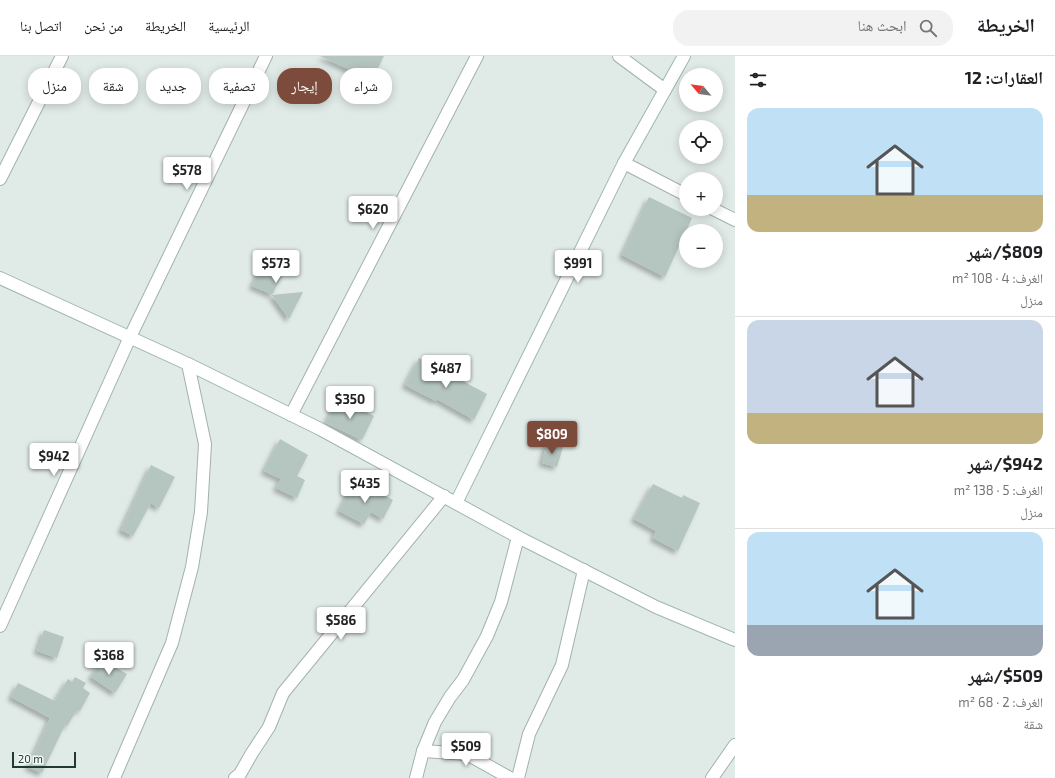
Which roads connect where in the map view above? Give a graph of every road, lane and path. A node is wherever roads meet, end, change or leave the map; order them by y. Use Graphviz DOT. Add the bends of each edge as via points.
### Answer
graph roads {
  1 [pos="62,56"];
  2 [pos="266,56"];
  3 [pos="477,56"];
  4 [pos="619,56"];
  5 [pos="685,57"];
  6 [pos="665,90"];
  7 [pos="624,163"];
  8 [pos="0,179"];
  9 [pos="679,191"];
  10 [pos="723,214"];
  11 [pos="735,220"];
  12 [pos="0,278"];
  13 [pos="130,337"];
  14 [pos="188,364"];
  15 [pos="291,415"];
  16 [pos="444,496"];
  17 [pos="456,503"];
  18 [pos="518,537"];
  19 [pos="584,570"];
  20 [pos="0,626"];
  21 [pos="735,640"];
  22 [pos="735,745"];
  23 [pos="423,751"];
  24 [pos="114,778"];
  25 [pos="235,778"];
  26 [pos="416,778"];
  27 [pos="510,778"];
  28 [pos="518,778"];
  29 [pos="712,778"];
  1 -- 8 [label="street"];
  2 -- 13 [label="street"];
  3 -- 15 [label="street"];
  4 -- 6 [label="street"];
  5 -- 6 [label="street"];
  6 -- 7 [label="street"];
  7 -- 9 [label="street"];
  7 -- 17 [label="street"];
  10 -- 11 [label="street"];
  12 -- 13 [label="street"];
  13 -- 14 [label="street"];
  13 -- 20 [label="street"];
  14 -- 15 [label="street"];
  14 -- 24 [label="street" via="205,444 202,512 192,567 172,644"];
  15 -- 16 [label="street" via="320,428"];
  16 -- 17 [label="street"];
  16 -- 25 [label="street" via="283,693 269,727"];
  17 -- 18 [label="street"];
  18 -- 19 [label="street"];
  18 -- 23 [label="street" via="501,602 487,636 436,722"];
  19 -- 21 [label="street" via="656,607"];
  19 -- 28 [label="street" via="562,665 529,734"];
  22 -- 29 [label="street"];
  23 -- 26 [label="street"];
  23 -- 27 [label="street" via="467,754"];
}
